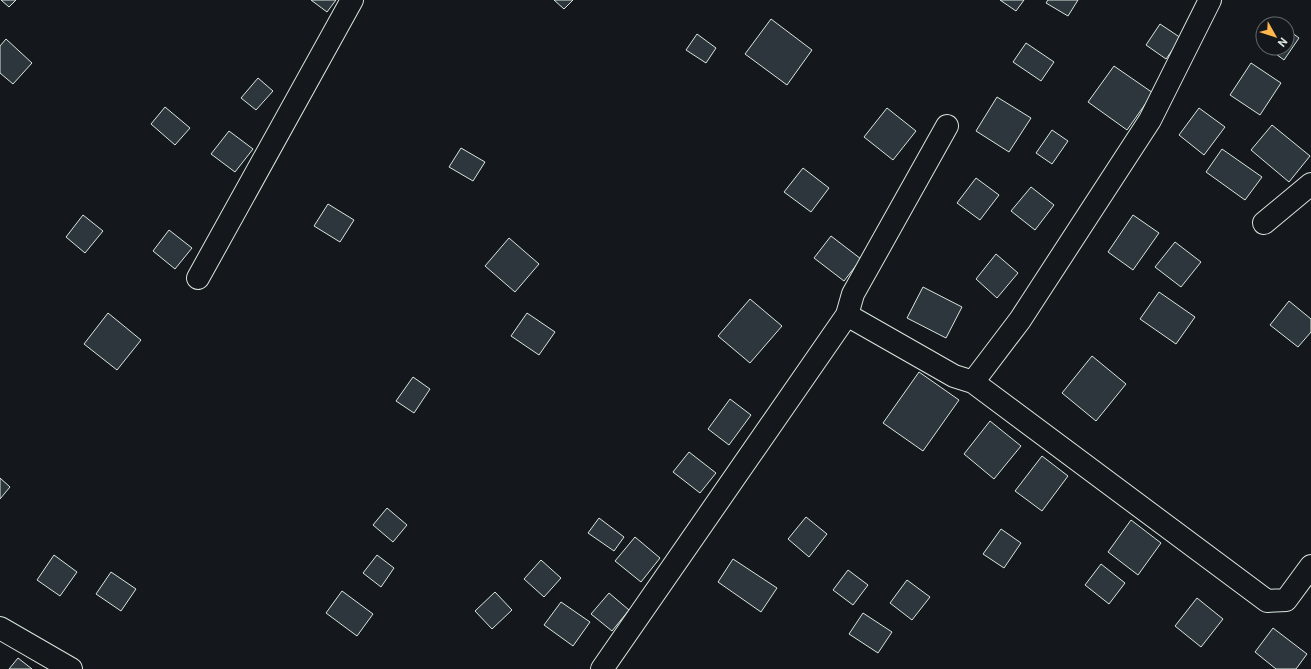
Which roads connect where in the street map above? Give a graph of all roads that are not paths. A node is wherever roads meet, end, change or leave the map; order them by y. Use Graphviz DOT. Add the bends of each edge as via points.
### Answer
graph roads {
  1 [pos="352,0"];
  2 [pos="1210,0"];
  3 [pos="947,126"];
  4 [pos="1311,184"];
  5 [pos="1264,223"];
  6 [pos="198,278"];
  7 [pos="847,315"];
  8 [pos="973,382"];
  9 [pos="1311,566"];
  10 [pos="0,628"];
  11 [pos="71,669"];
  12 [pos="602,669"];
  1 -- 6 [label="street"];
  2 -- 8 [label="street" via="1150,120 1020,320"];
  3 -- 7 [label="street" via="853,294"];
  4 -- 5 [label="street"];
  7 -- 8 [label="street" via="954,376"];
  7 -- 12 [label="street"];
  8 -- 9 [label="street" via="1267,601 1286,600"];
  10 -- 11 [label="street"];
}
